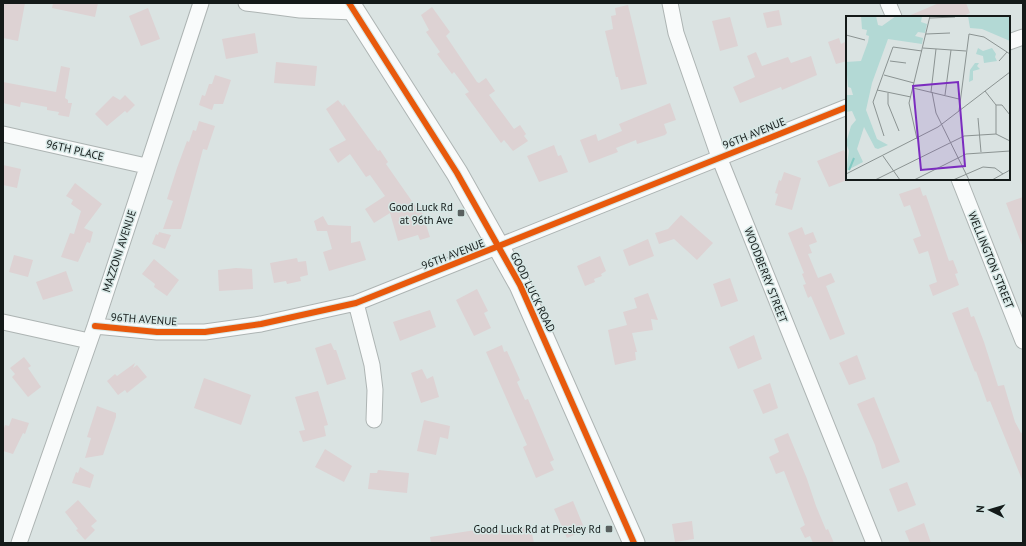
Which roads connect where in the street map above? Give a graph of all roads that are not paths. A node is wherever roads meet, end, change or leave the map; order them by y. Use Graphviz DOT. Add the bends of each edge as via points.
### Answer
graph roads {
  1 [pos="201,3"];
  2 [pos="246,3"];
  3 [pos="670,3"];
  4 [pos="888,3"];
  5 [pos="352,8"];
  6 [pos="894,16"];
  7 [pos="1023,37"];
  8 [pos="1010,42"];
  9 [pos="846,107"];
  10 [pos="3,134"];
  11 [pos="719,158"];
  12 [pos="146,166"];
  13 [pos="959,180"];
  14 [pos="500,247"];
  15 [pos="356,302"];
  16 [pos="3,322"];
  17 [pos="95,326"];
  18 [pos="89,341"];
  19 [pos="1023,341"];
  20 [pos="374,420"];
  21 [pos="19,543"];
  22 [pos="634,543"];
  23 [pos="874,543"];
  1 -- 12 [label="street, MAZZONI AVENUE"];
  2 -- 5 [label="street" via="300,10"];
  3 -- 11 [label="street, WOODBERRY STREET" via="680,48"];
  4 -- 6 [label="street"];
  5 -- 14 [label="main road, GOOD LUCK ROAD" via="457,173"];
  7 -- 8 [label="street"];
  9 -- 11 [label="street, 96TH AVENUE"];
  10 -- 12 [label="street, 96TH PLACE"];
  11 -- 14 [label="street, 96TH AVENUE"];
  11 -- 23 [label="street, WOODBERRY STREET"];
  12 -- 17 [label="street, MAZZONI AVENUE"];
  13 -- 19 [label="street, WELLINGTON STREET"];
  14 -- 15 [label="street, 96TH AVENUE"];
  14 -- 22 [label="main road, GOOD LUCK ROAD" via="520,285"];
  15 -- 17 [label="street, 96TH AVENUE" via="261,324 205,332 157,332"];
  15 -- 20 [label="street" via="372,365 375,390"];
  16 -- 18 [label="street"];
  17 -- 18 [label="street, MAZZONI AVENUE"];
  18 -- 21 [label="street, MAZZONI AVENUE"];
}
